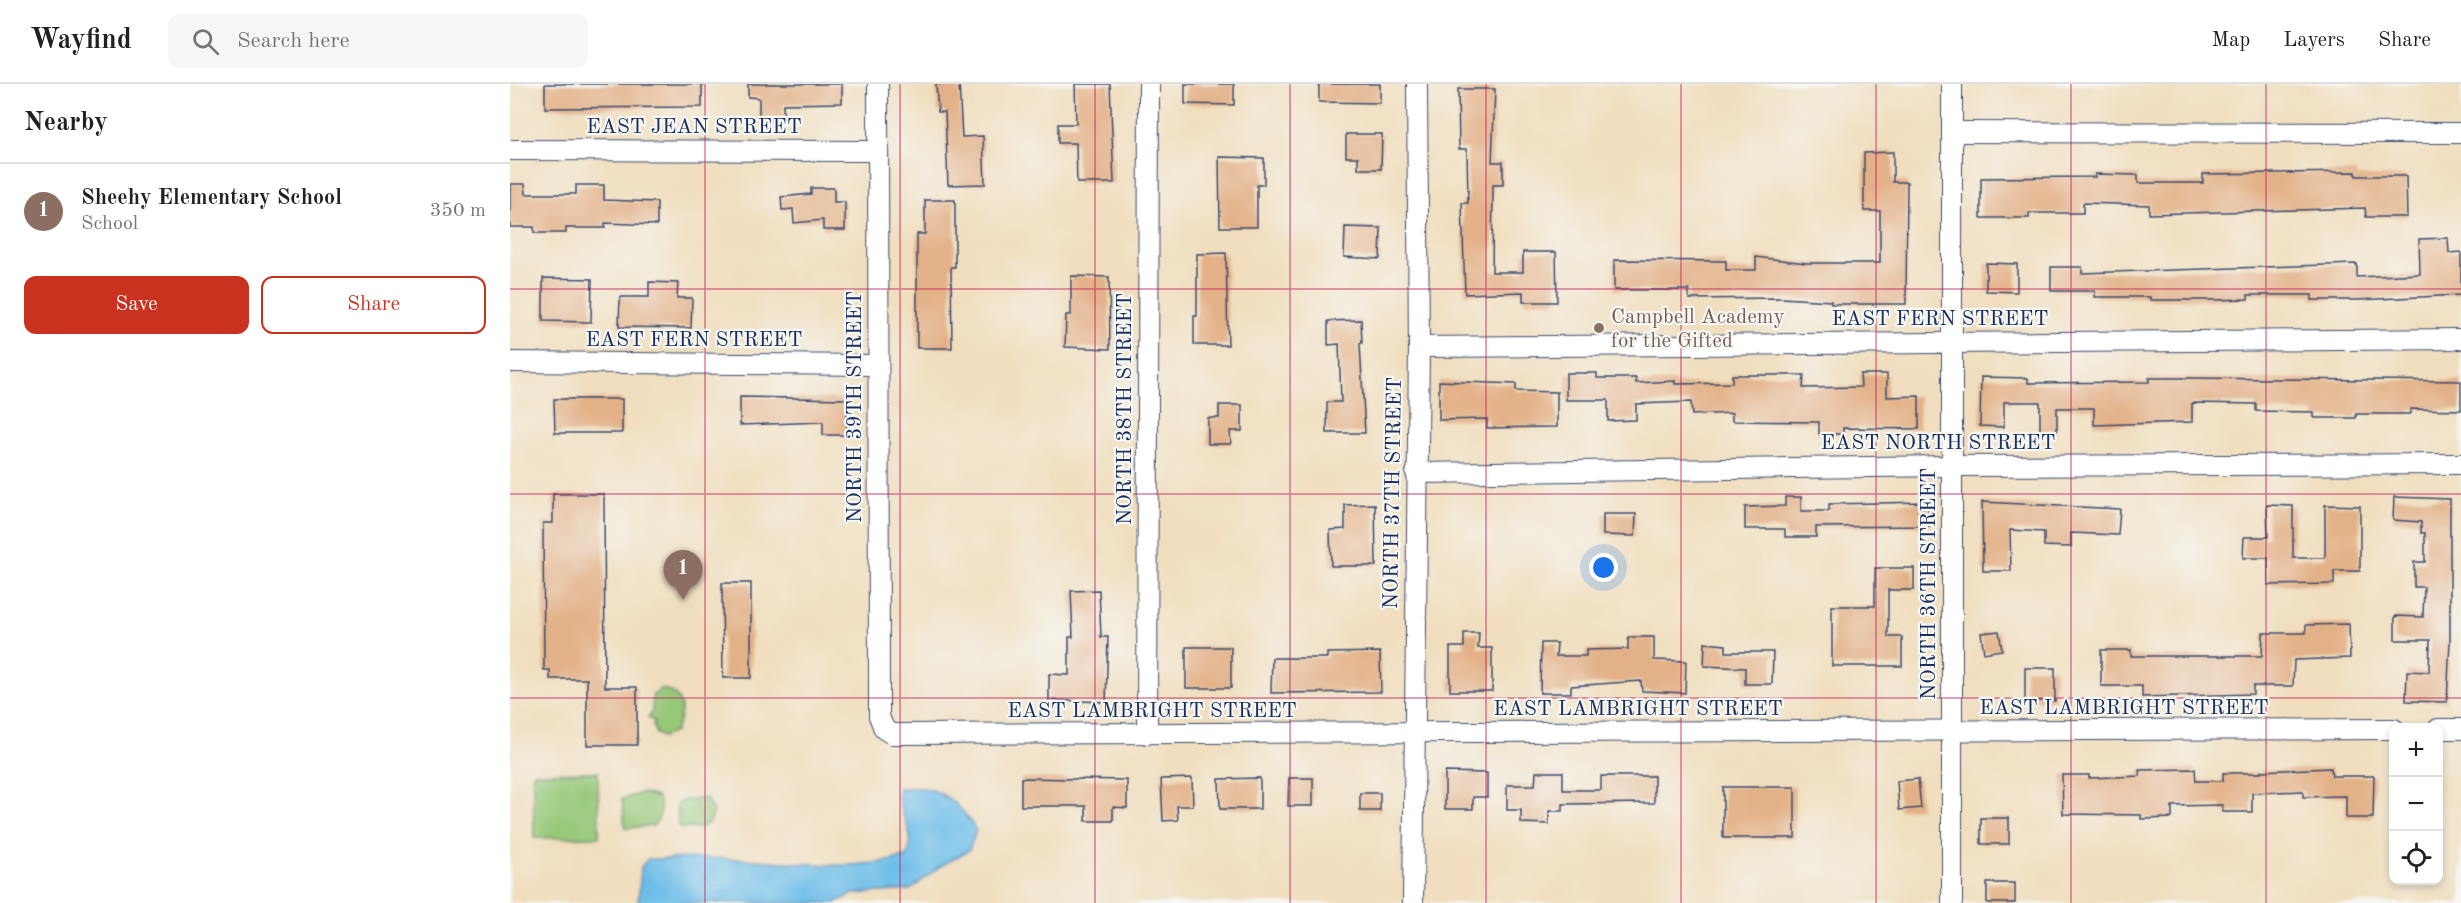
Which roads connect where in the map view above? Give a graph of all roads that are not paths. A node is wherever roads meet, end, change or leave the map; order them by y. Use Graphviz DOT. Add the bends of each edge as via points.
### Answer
graph roads {
  1 [pos="878,84"];
  2 [pos="1149,84"];
  3 [pos="1417,84"];
  4 [pos="1952,84"];
  5 [pos="1952,132"];
  6 [pos="2461,133"];
  7 [pos="510,150"];
  8 [pos="878,151"];
  9 [pos="2461,339"];
  10 [pos="1952,342"];
  11 [pos="1419,347"];
  12 [pos="510,362"];
  13 [pos="877,365"];
  14 [pos="2461,464"];
  15 [pos="1952,466"];
  16 [pos="1416,473"];
  17 [pos="884,729"];
  18 [pos="2389,729"];
  19 [pos="2443,729"];
  20 [pos="2461,729"];
  21 [pos="1413,732"];
  22 [pos="1952,732"];
  23 [pos="1147,734"];
  24 [pos="1413,903"];
  25 [pos="1952,903"];
  1 -- 8 [label="street, NORTH 39TH STREET"];
  2 -- 23 [label="street, NORTH 38TH STREET"];
  3 -- 11 [label="street, NORTH 37TH STREET"];
  4 -- 5 [label="street, NORTH 36TH STREET"];
  5 -- 6 [label="street"];
  5 -- 10 [label="street, NORTH 36TH STREET"];
  7 -- 8 [label="street, EAST JEAN STREET"];
  8 -- 13 [label="street, NORTH 39TH STREET"];
  9 -- 10 [label="street, EAST FERN STREET"];
  10 -- 11 [label="street, EAST FERN STREET"];
  10 -- 15 [label="street, NORTH 36TH STREET"];
  11 -- 16 [label="street, NORTH 37TH STREET"];
  12 -- 13 [label="street, EAST FERN STREET"];
  13 -- 17 [label="street, NORTH 39TH STREET" via="879,716"];
  14 -- 15 [label="street, EAST NORTH STREET"];
  15 -- 16 [label="street, EAST NORTH STREET"];
  15 -- 22 [label="street, NORTH 36TH STREET"];
  16 -- 21 [label="street, NORTH 37TH STREET"];
  17 -- 23 [label="street, EAST LAMBRIGHT STREET" via="892,734"];
  18 -- 22 [label="street, EAST LAMBRIGHT STREET"];
  19 -- 20 [label="street"];
  21 -- 22 [label="street, EAST LAMBRIGHT STREET"];
  21 -- 23 [label="street, EAST LAMBRIGHT STREET"];
  21 -- 24 [label="street, NORTH 37TH STREET"];
  22 -- 25 [label="street, NORTH 36TH STREET"];
}
